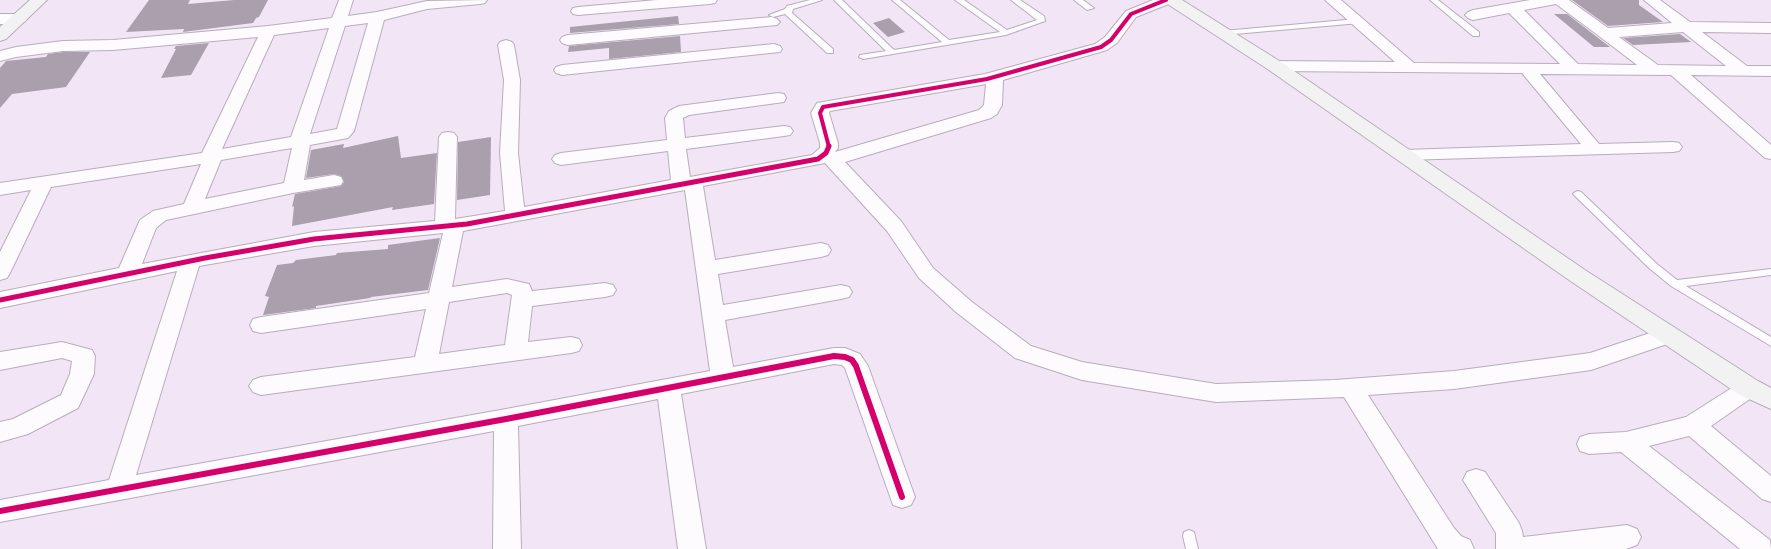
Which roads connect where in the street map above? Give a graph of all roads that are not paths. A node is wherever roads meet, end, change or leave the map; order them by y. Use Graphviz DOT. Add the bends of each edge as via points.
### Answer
graph roads {
  1 [pos="39,0"];
  2 [pos="346,0"];
  3 [pos="480,0"];
  4 [pos="710,0"];
  5 [pos="818,0"];
  6 [pos="838,0"];
  7 [pos="896,0"];
  8 [pos="959,0"];
  9 [pos="1015,0"];
  10 [pos="1078,0"];
  11 [pos="1166,0"];
  12 [pos="1171,0"];
  13 [pos="1332,0"];
  14 [pos="1434,0"];
  15 [pos="1554,0"];
  16 [pos="1560,0"];
  17 [pos="1651,0"];
  18 [pos="690,1"];
  19 [pos="13,4"];
  20 [pos="1090,8"];
  21 [pos="1513,8"];
  22 [pos="578,11"];
  23 [pos="788,11"];
  24 [pos="1473,14"];
  25 [pos="0,18"];
  26 [pos="377,18"];
  27 [pos="19,19"];
  28 [pos="773,19"];
  29 [pos="338,21"];
  30 [pos="1357,21"];
  31 [pos="1686,27"];
  32 [pos="1771,28"];
  33 [pos="693,29"];
  34 [pos="268,30"];
  35 [pos="1006,33"];
  36 [pos="1223,33"];
  37 [pos="1604,33"];
  38 [pos="1476,34"];
  39 [pos="0,36"];
  40 [pos="568,40"];
  41 [pos="948,43"];
  42 [pos="506,45"];
  43 [pos="774,49"];
  44 [pos="830,51"];
  45 [pos="892,52"];
  46 [pos="0,56"];
  47 [pos="863,57"];
  48 [pos="696,62"];
  49 [pos="1275,66"];
  50 [pos="1411,68"];
  51 [pos="1527,69"];
  52 [pos="1574,69"];
  53 [pos="562,70"];
  54 [pos="1654,70"];
  55 [pos="1675,70"];
  56 [pos="1743,71"];
  57 [pos="1770,72"];
  58 [pos="995,77"];
  59 [pos="778,98"];
  60 [pos="784,130"];
  61 [pos="448,137"];
  62 [pos="300,141"];
  63 [pos="676,144"];
  64 [pos="1673,147"];
  65 [pos="1595,150"];
  66 [pos="1771,154"];
  67 [pos="1404,155"];
  68 [pos="829,156"];
  69 [pos="211,157"];
  70 [pos="561,159"];
  71 [pos="334,181"];
  72 [pos="44,182"];
  73 [pos="687,184"];
  74 [pos="293,187"];
  75 [pos="0,189"];
  76 [pos="1578,194"];
  77 [pos="191,209"];
  78 [pos="514,215"];
  79 [pos="450,226"];
  80 [pos="821,250"];
  81 [pos="190,262"];
  82 [pos="706,269"];
  83 [pos="1771,272"];
  84 [pos="0,273"];
  85 [pos="127,274"];
  86 [pos="1675,284"];
  87 [pos="605,290"];
  88 [pos="841,292"];
  89 [pos="439,297"];
  90 [pos="0,300"];
  91 [pos="522,300"];
  92 [pos="713,314"];
  93 [pos="261,325"];
  94 [pos="1668,335"];
  95 [pos="1771,342"];
  96 [pos="571,345"];
  97 [pos="515,352"];
  98 [pos="0,361"];
  99 [pos="425,364"];
  100 [pos="723,377"];
  101 [pos="261,386"];
  102 [pos="668,388"];
  103 [pos="1352,388"];
  104 [pos="1749,388"];
  105 [pos="1771,399"];
  106 [pos="506,419"];
  107 [pos="1693,425"];
  108 [pos="0,432"];
  109 [pos="1626,442"];
  110 [pos="1589,444"];
  111 [pos="1476,480"];
  112 [pos="119,490"];
  113 [pos="1771,491"];
  114 [pos="902,497"];
  115 [pos="0,512"];
  116 [pos="1189,536"];
  117 [pos="1627,537"];
  118 [pos="507,549"];
  119 [pos="692,549"];
  120 [pos="1192,549"];
  121 [pos="1460,549"];
  122 [pos="1510,549"];
  123 [pos="1520,549"];
  124 [pos="1760,549"];
  1 -- 27 [label="street"];
  2 -- 29 [label="street"];
  3 -- 26 [label="street" via="427,5"];
  4 -- 18 [label="street"];
  5 -- 23 [label="lane" via="794,6"];
  6 -- 45 [label="lane"];
  7 -- 41 [label="lane"];
  8 -- 35 [label="lane"];
  9 -- 35 [label="lane" via="1041,18 1041,21"];
  10 -- 20 [label="lane"];
  11 -- 58 [label="street" via="1131,14 1111,40 1101,47"];
  12 -- 36 [label="street"];
  13 -- 30 [label="street"];
  14 -- 38 [label="lane"];
  15 -- 21 [label="street"];
  16 -- 37 [label="street"];
  17 -- 31 [label="street"];
  18 -- 22 [label="street"];
  18 -- 33 [label="street"];
  19 -- 25 [label="street"];
  21 -- 24 [label="street"];
  21 -- 52 [label="street"];
  23 -- 28 [label="lane"];
  23 -- 44 [label="lane"];
  25 -- 27 [label="street"];
  26 -- 29 [label="street"];
  26 -- 62 [label="street" via="345,131 338,136"];
  27 -- 39 [label="street"];
  28 -- 33 [label="street"];
  29 -- 34 [label="street"];
  29 -- 62 [label="street"];
  30 -- 36 [label="lane"];
  30 -- 50 [label="street"];
  31 -- 32 [label="street"];
  31 -- 37 [label="street"];
  31 -- 56 [label="street"];
  33 -- 40 [label="street"];
  33 -- 48 [label="street"];
  34 -- 46 [label="street" via="113,45 63,46"];
  34 -- 69 [label="street"];
  35 -- 41 [label="lane"];
  36 -- 49 [label="street"];
  37 -- 54 [label="street"];
  41 -- 45 [label="lane"];
  42 -- 78 [label="street" via="512,80 509,153"];
  43 -- 48 [label="street"];
  45 -- 47 [label="lane"];
  48 -- 53 [label="street"];
  49 -- 50 [label="street"];
  49 -- 67 [label="street"];
  50 -- 51 [label="street"];
  51 -- 52 [label="street"];
  51 -- 65 [label="street"];
  52 -- 54 [label="street"];
  54 -- 55 [label="street"];
  55 -- 56 [label="street"];
  55 -- 66 [label="street"];
  56 -- 57 [label="street"];
  58 -- 68 [label="street" via="993,106 985,114"];
  58 -- 68 [label="street" via="823,107 820,113 829,143"];
  59 -- 63 [label="street" via="678,112 674,118"];
  60 -- 63 [label="street"];
  61 -- 79 [label="street"];
  62 -- 69 [label="street"];
  62 -- 74 [label="street"];
  63 -- 70 [label="street"];
  63 -- 73 [label="street"];
  64 -- 65 [label="street"];
  65 -- 67 [label="street"];
  67 -- 94 [label="street"];
  68 -- 73 [label="street"];
  68 -- 103 [label="street" via="894,226 926,273 964,307 1023,352 1082,371 1216,393"];
  69 -- 72 [label="street"];
  69 -- 77 [label="street"];
  71 -- 74 [label="street"];
  72 -- 75 [label="street"];
  72 -- 84 [label="street"];
  73 -- 78 [label="street"];
  73 -- 82 [label="street"];
  74 -- 77 [label="street"];
  76 -- 86 [label="lane"];
  77 -- 85 [label="street" via="160,215 147,225"];
  78 -- 79 [label="street"];
  79 -- 81 [label="street" via="314,239"];
  79 -- 89 [label="street"];
  80 -- 82 [label="street"];
  81 -- 85 [label="street"];
  81 -- 112 [label="street"];
  82 -- 92 [label="street"];
  83 -- 86 [label="lane"];
  85 -- 90 [label="street"];
  86 -- 95 [label="lane"];
  87 -- 91 [label="street"];
  88 -- 92 [label="street"];
  89 -- 91 [label="street" via="507,286 521,289"];
  89 -- 93 [label="street"];
  89 -- 99 [label="street"];
  91 -- 97 [label="street"];
  92 -- 100 [label="street"];
  94 -- 103 [label="street" via="1591,361 1454,380"];
  94 -- 104 [label="street"];
  96 -- 97 [label="street"];
  97 -- 99 [label="street"];
  98 -- 108 [label="street" via="62,350 84,356 82,374 70,401 19,427"];
  99 -- 101 [label="street"];
  100 -- 102 [label="street"];
  100 -- 114 [label="street" via="834,356 845,356 852,360"];
  102 -- 106 [label="street"];
  102 -- 119 [label="street"];
  103 -- 121 [label="street" via="1444,536"];
  104 -- 105 [label="street"];
  104 -- 107 [label="street"];
  106 -- 112 [label="street"];
  106 -- 118 [label="street"];
  107 -- 109 [label="street"];
  107 -- 113 [label="street"];
  109 -- 110 [label="street"];
  109 -- 124 [label="street"];
  111 -- 122 [label="street" via="1510,531"];
  112 -- 115 [label="street"];
  116 -- 120 [label="lane"];
  117 -- 123 [label="street"];
}
